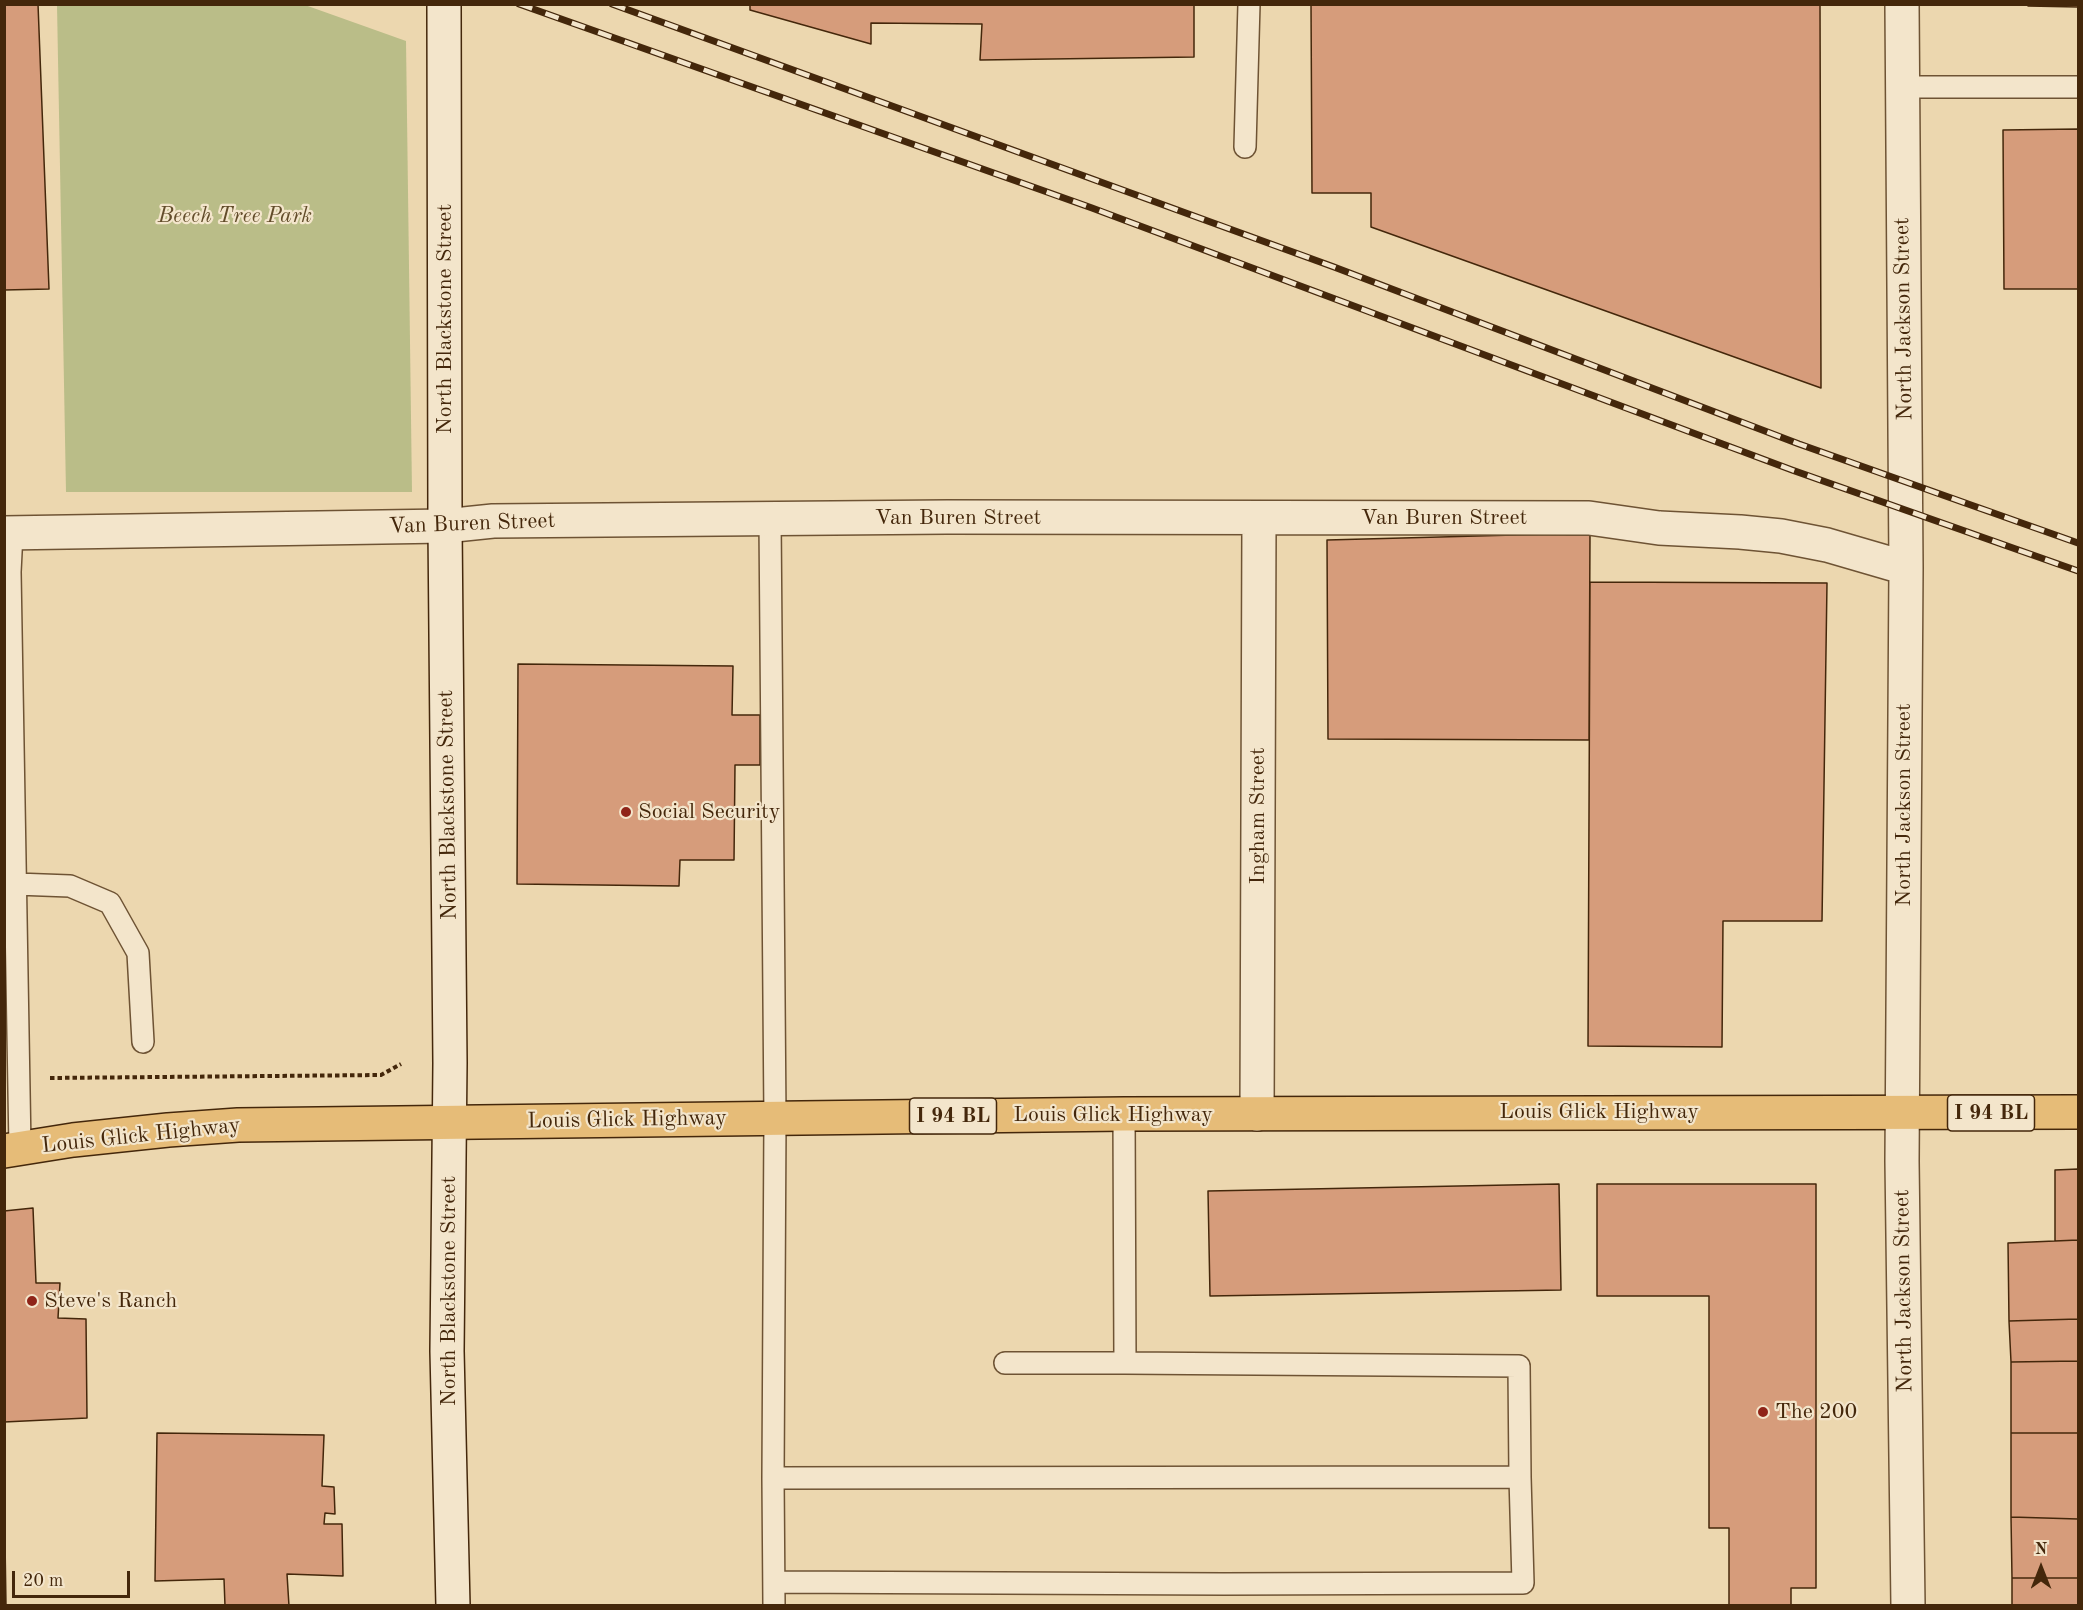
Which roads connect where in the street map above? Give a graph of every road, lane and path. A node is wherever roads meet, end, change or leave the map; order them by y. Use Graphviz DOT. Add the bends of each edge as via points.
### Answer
graph roads {
  1 [pos="444,4"];
  2 [pos="1249,4"];
  3 [pos="1902,4"];
  4 [pos="1902,87"];
  5 [pos="2079,87"];
  6 [pos="1245,147"];
  7 [pos="770,519"];
  8 [pos="1258,519"];
  9 [pos="445,526"];
  10 [pos="8,533"];
  11 [pos="1906,568"];
  12 [pos="16,885"];
  13 [pos="143,1042"];
  14 [pos="401,1064"];
  15 [pos="19,1079"];
  16 [pos="1903,1111"];
  17 [pos="2079,1112"];
  18 [pos="1124,1114"];
  19 [pos="1257,1114"];
  20 [pos="775,1119"];
  21 [pos="450,1121"];
  22 [pos="12,1150"];
  23 [pos="1005,1363"];
  24 [pos="1125,1363"];
  25 [pos="1520,1477"];
  26 [pos="773,1478"];
  27 [pos="774,1582"];
  28 [pos="453,1605"];
  29 [pos="774,1605"];
  30 [pos="1908,1605"];
  1 -- 9 [label="street, North Blackstone Street"];
  2 -- 6 [label="lane"];
  3 -- 4 [label="street, North Jackson Street"];
  4 -- 5 [label="lane"];
  4 -- 11 [label="street, North Jackson Street"];
  7 -- 8 [label="street, Van Buren Street"];
  7 -- 9 [label="street, Van Buren Street" via="493,521"];
  7 -- 20 [label="lane"];
  8 -- 11 [label="street, Van Buren Street" via="1589,518 1659,528 1781,536"];
  8 -- 19 [label="street, Ingham Street"];
  9 -- 10 [label="street, Van Buren Street"];
  9 -- 21 [label="street, North Blackstone Street"];
  10 -- 12 [label="lane"];
  11 -- 16 [label="street, North Jackson Street"];
  12 -- 13 [label="lane" via="70,886 110,903 138,953"];
  12 -- 15 [label="lane"];
  14 -- 15 [label="path" via="381,1075"];
  15 -- 22 [label="lane"];
  16 -- 17 [label="main road, Louis Glick Highway / I 94 BL"];
  16 -- 19 [label="main road, Louis Glick Highway / I 94 BL"];
  16 -- 30 [label="street, North Jackson Street"];
  18 -- 19 [label="main road, Louis Glick Highway / I 94 BL"];
  18 -- 20 [label="main road, Louis Glick Highway / I 94 BL"];
  18 -- 24 [label="lane"];
  20 -- 21 [label="main road, Louis Glick Highway / I 94 BL"];
  20 -- 26 [label="lane"];
  21 -- 22 [label="main road, Louis Glick Highway / I 94 BL" via="238,1125 156,1131"];
  21 -- 28 [label="street, North Blackstone Street" via="447,1351"];
  23 -- 24 [label="lane"];
  24 -- 25 [label="lane" via="1519,1366"];
  25 -- 26 [label="lane"];
  25 -- 27 [label="lane" via="1523,1583"];
  26 -- 27 [label="lane"];
  27 -- 29 [label="lane"];
}
